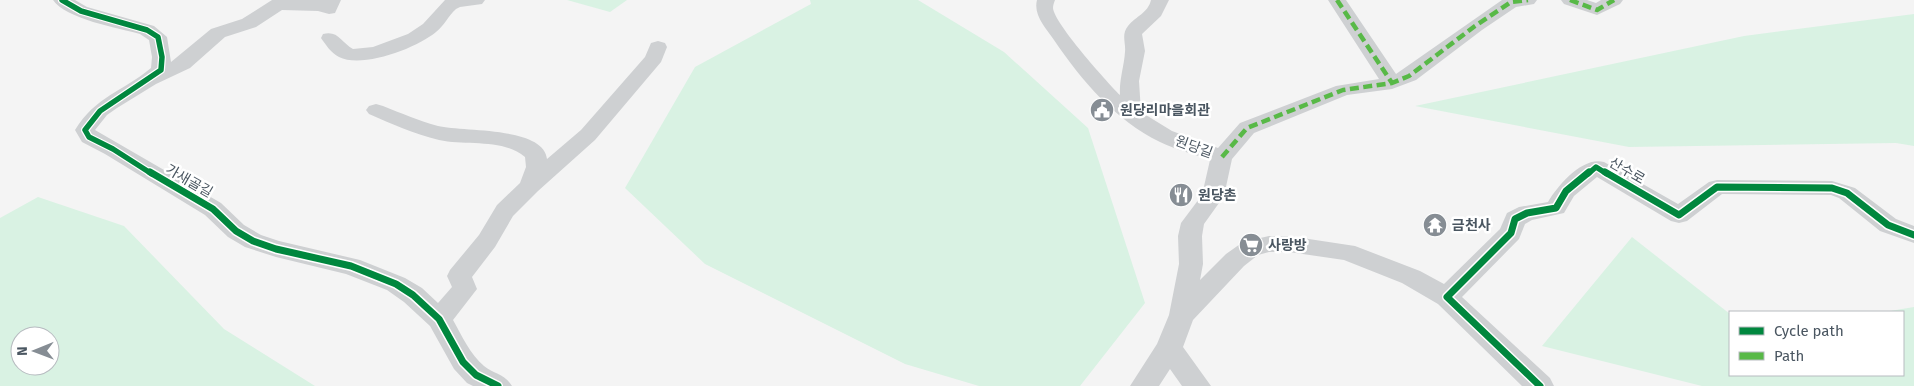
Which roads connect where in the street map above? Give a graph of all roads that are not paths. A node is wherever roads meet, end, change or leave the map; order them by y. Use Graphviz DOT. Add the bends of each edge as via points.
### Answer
graph roads {
  1 [pos="62,0"];
  2 [pos="476,0"];
  3 [pos="1046,0"];
  4 [pos="1160,0"];
  5 [pos="1337,0"];
  6 [pos="1528,0"];
  7 [pos="1570,0"];
  8 [pos="1614,0"];
  9 [pos="281,2"];
  10 [pos="330,5"];
  11 [pos="330,38"];
  12 [pos="658,47"];
  13 [pos="353,65"];
  14 [pos="151,80"];
  15 [pos="1392,83"];
  16 [pos="376,110"];
  17 [pos="1131,115"];
  18 [pos="1222,157"];
  19 [pos="530,186"];
  20 [pos="1914,234"];
  21 [pos="1447,298"];
  22 [pos="1182,315"];
  23 [pos="439,319"];
  24 [pos="1169,348"];
  25 [pos="498,386"];
  26 [pos="1144,386"];
  27 [pos="1197,386"];
  28 [pos="1540,386"];
  1 -- 14 [label="street" via="81,12 154,33 158,37 162,70"];
  2 -- 11 [label="street" via="451,4 428,30 415,38 366,55 348,55"];
  3 -- 17 [label="street, 원당길" via="1046,14 1075,59"];
  4 -- 17 [label="street" via="1155,12 1132,34 1135,52 1129,81"];
  5 -- 15 [label="street"];
  6 -- 15 [label="street" via="1510,2 1409,76"];
  7 -- 8 [label="street" via="1597,10"];
  9 -- 10 [label="street, 가새골길"];
  9 -- 14 [label="street, 가새골길" via="249,23 218,34 183,64"];
  10 -- 11 [label="street"];
  11 -- 13 [label="street" via="331,47"];
  12 -- 19 [label="street" via="654,58 588,135"];
  14 -- 23 [label="street, 가새골길" via="104,106 89,121 85,130 89,138 114,149 213,210 236,231 253,241 351,266 396,284"];
  15 -- 18 [label="street" via="1342,90 1264,120 1247,128"];
  16 -- 19 [label="street" via="442,134 529,146 536,154 537,167"];
  17 -- 18 [label="street, 원당길" via="1164,136"];
  18 -- 22 [label="street, 원당길" via="1213,196 1193,223 1191,264"];
  19 -- 23 [label="street" via="505,211 487,241 459,276 465,289"];
  20 -- 21 [label="street, 산수로" via="1888,226 1847,193 1832,188 1717,186 1678,215 1596,167 1566,191 1556,208 1527,213 1515,219 1511,233"];
  21 -- 22 [label="street" via="1411,277 1347,252 1268,244 1251,248 1235,260"];
  21 -- 28 [label="street"];
  22 -- 24 [label="street, 원당길"];
  23 -- 25 [label="street, 가새골길" via="463,362 476,375"];
  24 -- 26 [label="street, 원당길"];
  24 -- 27 [label="street"];
}
